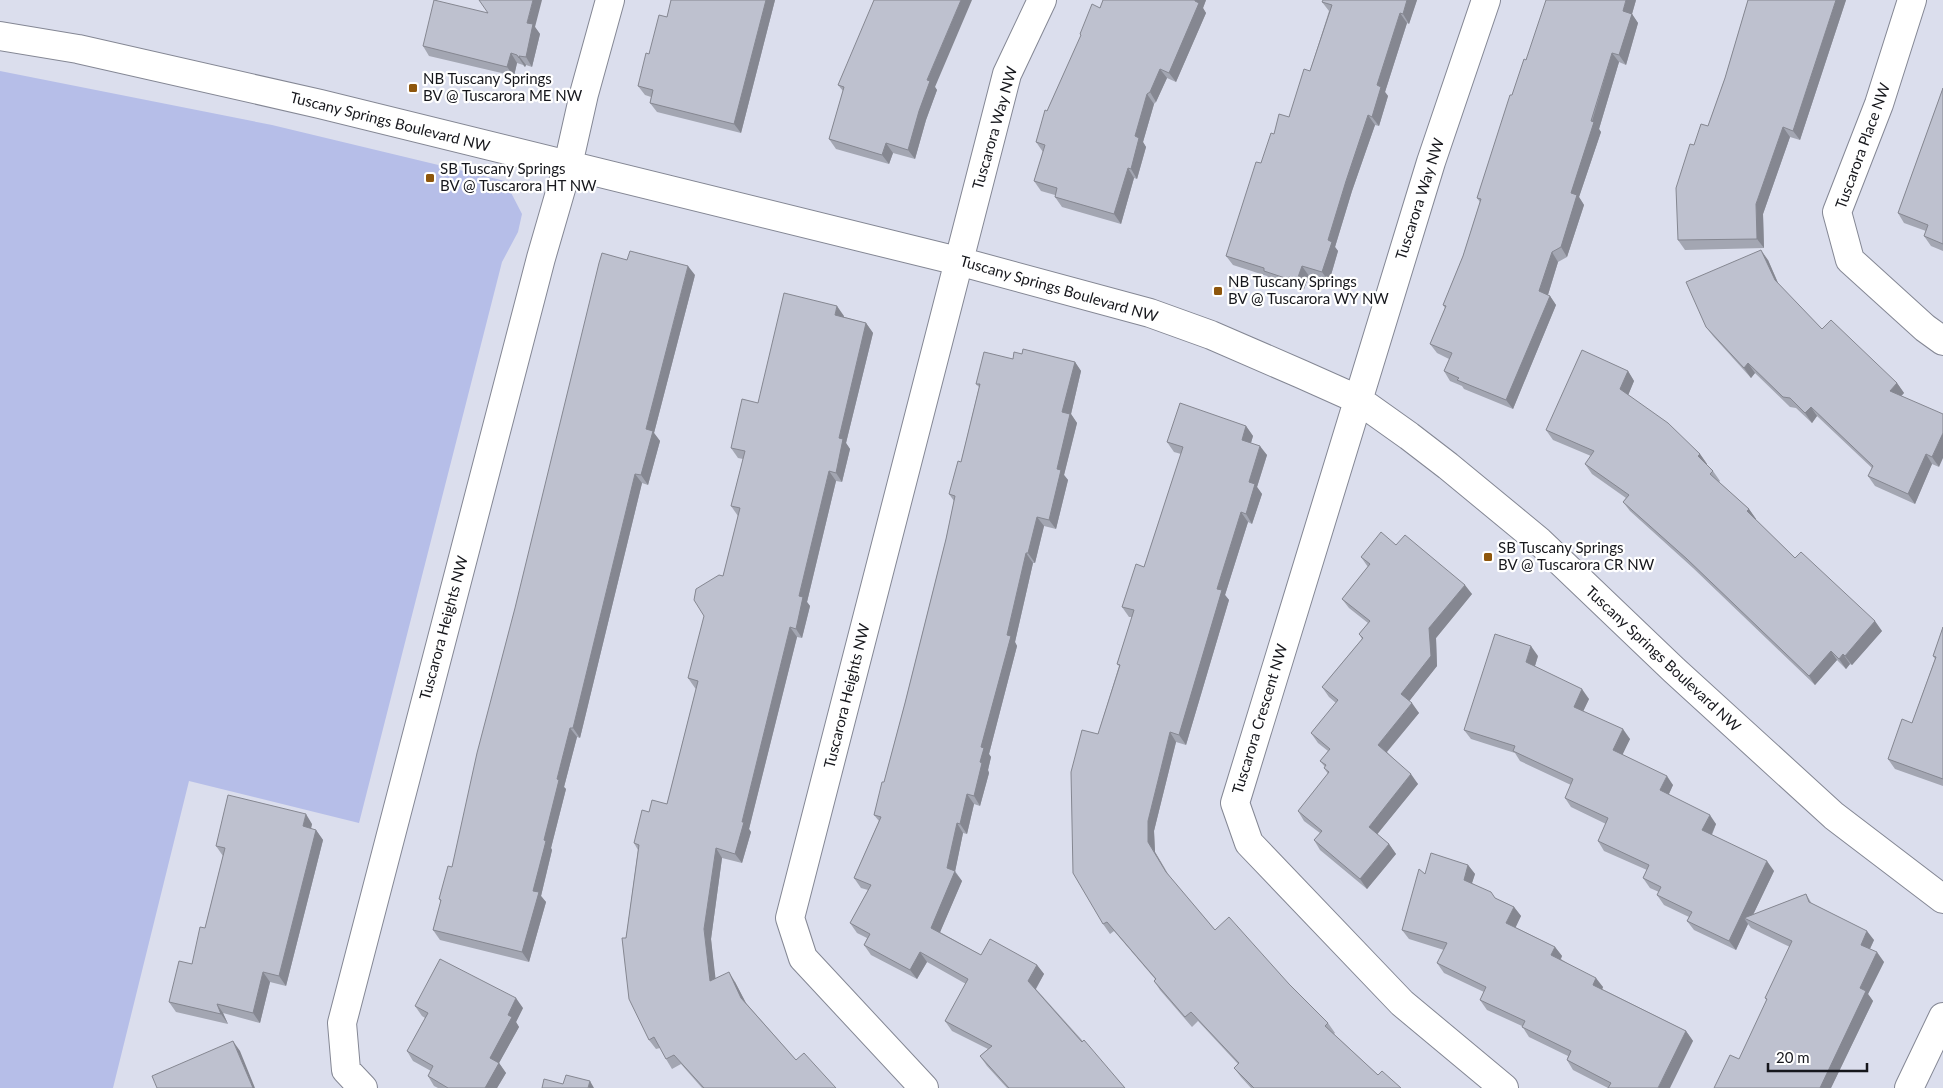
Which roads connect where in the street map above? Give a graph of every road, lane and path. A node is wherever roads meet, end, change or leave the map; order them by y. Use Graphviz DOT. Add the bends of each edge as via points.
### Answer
graph roads {
  1 [pos="610,0"];
  2 [pos="1042,0"];
  3 [pos="1486,0"];
  4 [pos="1912,0"];
  5 [pos="0,36"];
  6 [pos="568,165"];
  7 [pos="958,261"];
  8 [pos="1943,341"];
  9 [pos="1357,399"];
  10 [pos="1943,898"];
  11 [pos="1943,1017"];
  12 [pos="363,1088"];
  13 [pos="924,1088"];
  14 [pos="1504,1088"];
  15 [pos="1909,1088"];
  1 -- 6 [label="street, Tuscarora Heights NW"];
  2 -- 7 [label="street, Tuscarora Way NW" via="1007,74"];
  3 -- 9 [label="street, Tuscarora Way NW"];
  4 -- 8 [label="street, Tuscarora Place NW" via="1879,104 1837,212 1850,260"];
  5 -- 6 [label="street, Tuscany Springs Boulevard NW" via="78,48"];
  6 -- 7 [label="street, Tuscany Springs Boulevard NW"];
  6 -- 12 [label="street, Tuscarora Heights NW" via="342,1022 346,1070"];
  7 -- 9 [label="street, Tuscany Springs Boulevard NW" via="1150,313 1211,335"];
  7 -- 13 [label="street, Tuscarora Heights NW" via="790,918 803,958"];
  9 -- 10 [label="street, Tuscany Springs Boulevard NW" via="1441,460 1539,542 1813,798"];
  9 -- 14 [label="street, Tuscarora Crescent NW" via="1234,803 1249,843 1402,1003"];
  11 -- 15 [label="street"];
}
